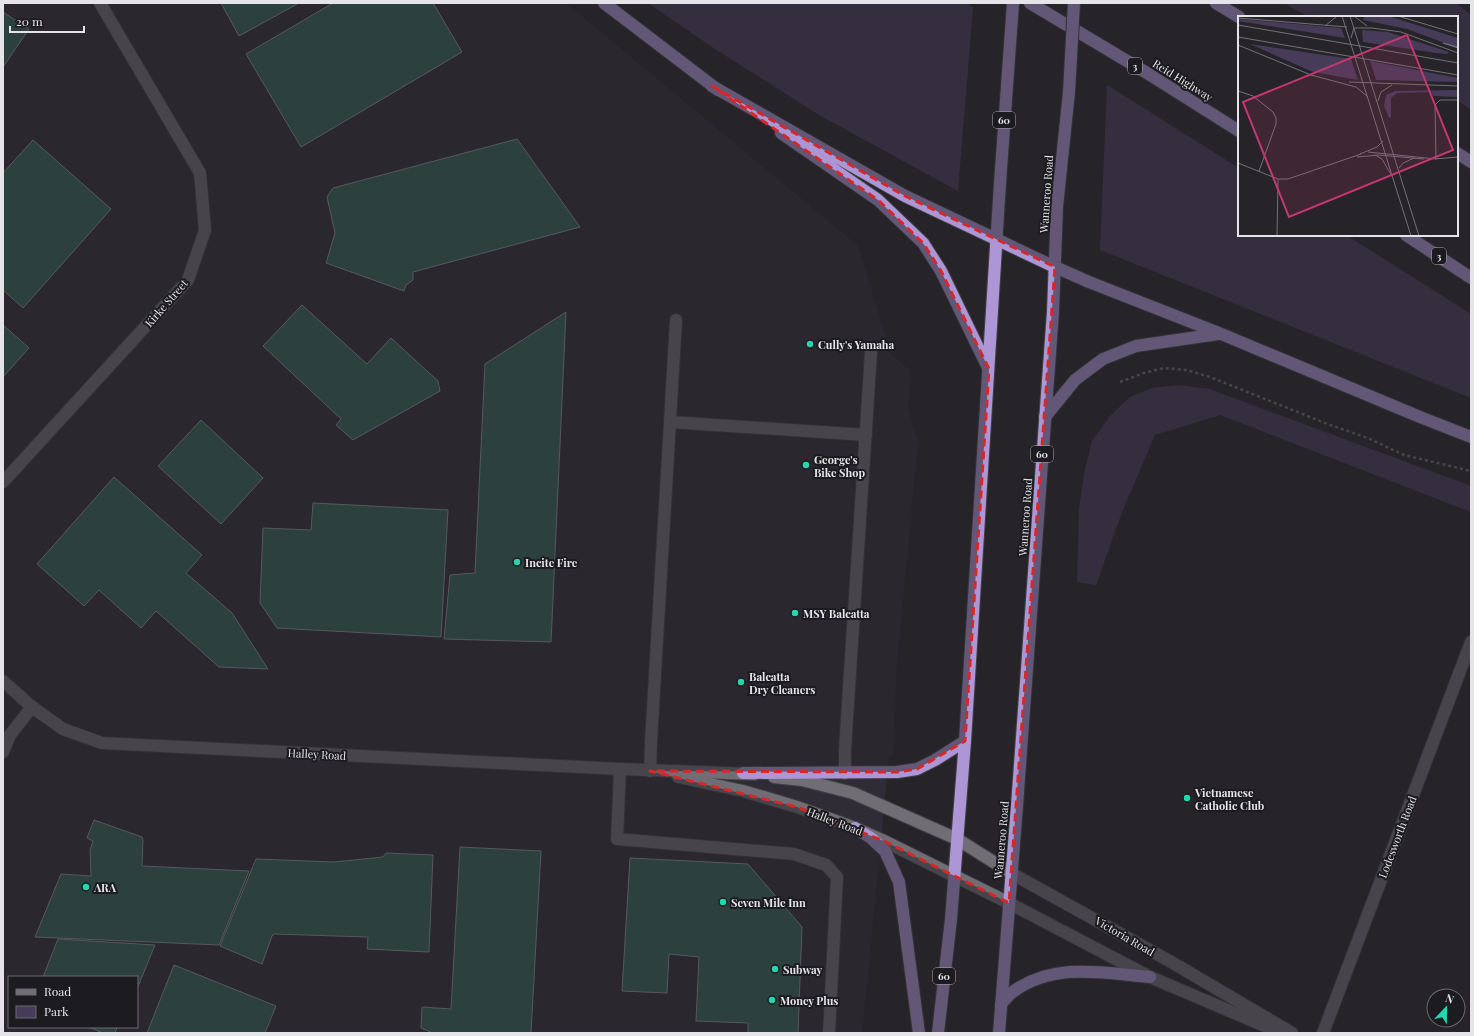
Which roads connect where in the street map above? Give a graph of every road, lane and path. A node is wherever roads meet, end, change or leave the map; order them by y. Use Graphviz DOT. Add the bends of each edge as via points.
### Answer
graph roads {
  1 [pos="100,3"];
  2 [pos="604,3"];
  3 [pos="1013,3"];
  4 [pos="1030,3"];
  5 [pos="1074,3"];
  6 [pos="1216,3"];
  7 [pos="1238,16"];
  8 [pos="712,86"];
  9 [pos="1238,130"];
  10 [pos="1458,154"];
  11 [pos="1471,162"];
  12 [pos="1408,236"];
  13 [pos="996,239"];
  14 [pos="1055,267"];
  15 [pos="1471,278"];
  16 [pos="676,320"];
  17 [pos="1219,334"];
  18 [pos="871,352"];
  19 [pos="988,369"];
  20 [pos="1120,382"];
  21 [pos="1045,417"];
  22 [pos="670,422"];
  23 [pos="866,435"];
  24 [pos="1471,437"];
  25 [pos="1471,471"];
  26 [pos="3,482"];
  27 [pos="1471,642"];
  28 [pos="3,681"];
  29 [pos="32,707"];
  30 [pos="964,741"];
  31 [pos="3,752"];
  32 [pos="620,769"];
  33 [pos="650,771"];
  34 [pos="743,773"];
  35 [pos="845,773"];
  36 [pos="855,828"];
  37 [pos="956,840"];
  38 [pos="1011,872"];
  39 [pos="954,876"];
  40 [pos="1009,903"];
  41 [pos="1150,977"];
  42 [pos="1001,1004"];
  43 [pos="830,1033"];
  44 [pos="919,1033"];
  45 [pos="938,1033"];
  46 [pos="998,1033"];
  47 [pos="1282,1033"];
  48 [pos="1292,1033"];
  49 [pos="1323,1033"];
  1 -- 26 [label="street, Kirke Street" via="200,173 205,230 188,280"];
  2 -- 8 [label="highway"];
  3 -- 13 [label="highway, 60"];
  4 -- 9 [label="highway, Reid Highway / 3"];
  5 -- 14 [label="highway, Wanneroo Road / 60, bridge" via="1069,92 1057,207"];
  6 -- 7 [label="highway"];
  8 -- 13 [label="highway" via="905,196"];
  8 -- 19 [label="highway" via="878,200 923,244 941,271"];
  10 -- 11 [label="highway"];
  12 -- 15 [label="highway, 3"];
  13 -- 14 [label="highway"];
  13 -- 19 [label="highway, 60"];
  14 -- 17 [label="highway"];
  14 -- 21 [label="highway, Wanneroo Road / 60"];
  16 -- 22 [label="street"];
  17 -- 21 [label="highway" via="1136,346 1103,359 1075,380"];
  17 -- 24 [label="highway"];
  18 -- 23 [label="street"];
  19 -- 30 [label="highway, 60"];
  20 -- 25 [label="path" via="1164,368 1186,370 1370,439 1404,455"];
  21 -- 38 [label="highway, Wanneroo Road / 60"];
  22 -- 23 [label="street"];
  22 -- 33 [label="street"];
  23 -- 35 [label="street"];
  27 -- 49 [label="street, Lodesworth Road"];
  28 -- 29 [label="street, Halley Road"];
  29 -- 31 [label="street" via="10,735"];
  29 -- 32 [label="street, Halley Road" via="63,729 102,743"];
  30 -- 35 [label="highway" via="917,769"];
  30 -- 37 [label="highway, 60"];
  32 -- 33 [label="street, Halley Road"];
  32 -- 43 [label="street" via="617,839 794,854 826,865 837,877"];
  33 -- 34 [label="street, Halley Road"];
  33 -- 36 [label="street, Halley Road" via="743,791"];
  34 -- 35 [label="highway"];
  34 -- 37 [label="street, Halley Road" via="802,780 852,793"];
  36 -- 39 [label="street, Halley Road"];
  36 -- 44 [label="highway" via="885,851 899,882"];
  37 -- 38 [label="street, Victoria Road"];
  37 -- 39 [label="highway, 60"];
  38 -- 40 [label="highway, Wanneroo Road / 60"];
  38 -- 48 [label="street, Victoria Road"];
  39 -- 40 [label="street, Halley Road"];
  39 -- 45 [label="highway, 60"];
  40 -- 41 [label="street"];
  40 -- 42 [label="highway, Wanneroo Road / 60"];
  41 -- 42 [label="highway" via="1079,970 1049,974 1014,991"];
  41 -- 47 [label="street"];
  42 -- 46 [label="highway, Wanneroo Road / 60"];
}
